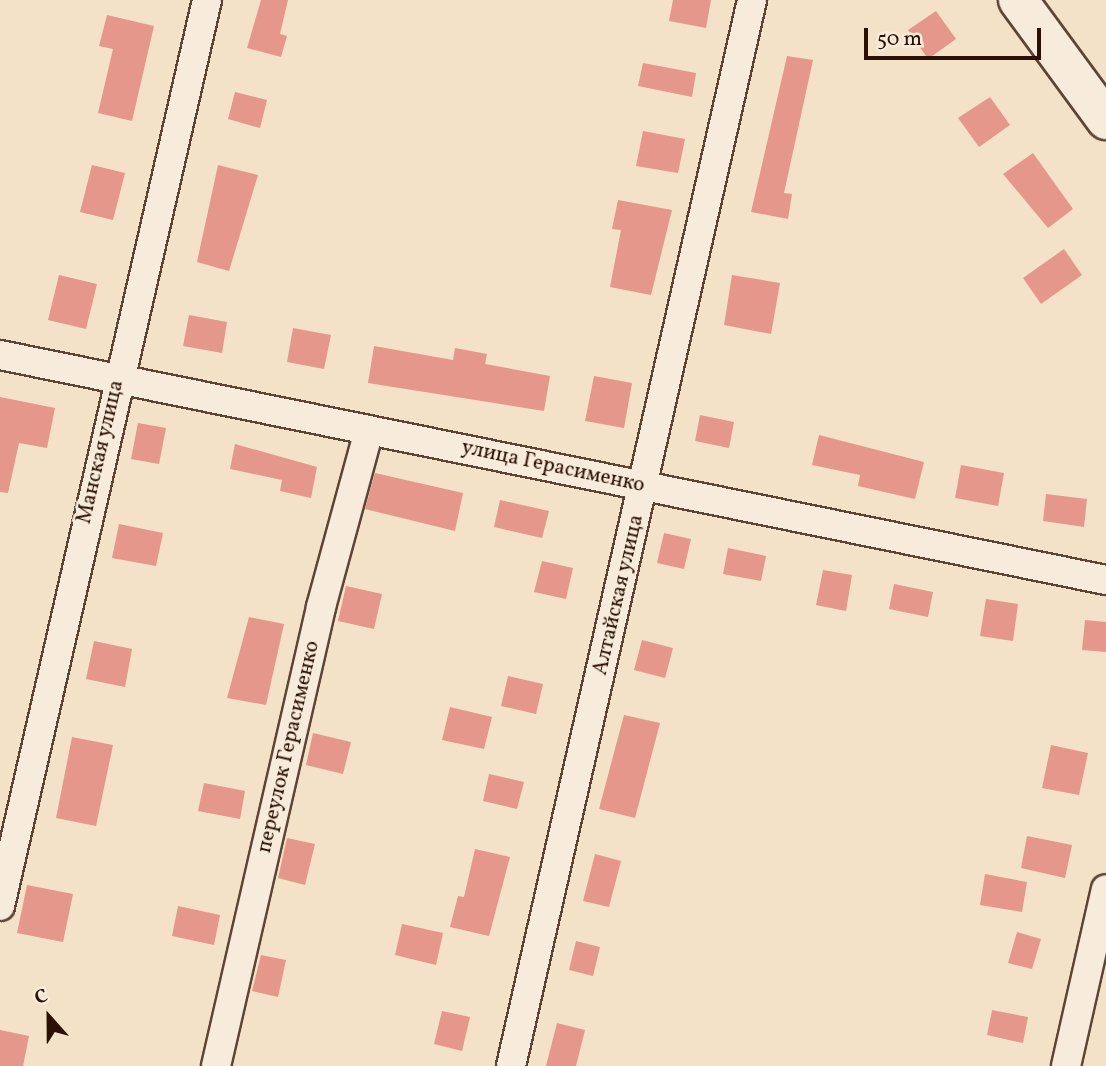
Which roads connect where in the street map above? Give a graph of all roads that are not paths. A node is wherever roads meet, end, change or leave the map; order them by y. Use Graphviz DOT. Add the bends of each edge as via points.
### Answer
graph roads {
  1 [pos="207,0"];
  2 [pos="752,0"];
  3 [pos="1018,0"];
  4 [pos="1106,120"];
  5 [pos="0,355"];
  6 [pos="117,378"];
  7 [pos="369,430"];
  8 [pos="645,486"];
  9 [pos="1106,580"];
  10 [pos="1106,889"];
  11 [pos="0,906"];
  12 [pos="216,1066"];
  13 [pos="510,1066"];
  14 [pos="1066,1066"];
  1 -- 6 [label="street, Манская улица"];
  2 -- 8 [label="street, Алтайская улица"];
  3 -- 4 [label="main road"];
  5 -- 6 [label="street, улица Герасименко"];
  6 -- 7 [label="street, улица Герасименко"];
  6 -- 11 [label="street, Манская улица"];
  7 -- 8 [label="street, улица Герасименко"];
  7 -- 12 [label="street, переулок Герасименко" via="321,607"];
  8 -- 9 [label="street, улица Герасименко"];
  8 -- 13 [label="street, Алтайская улица"];
  10 -- 14 [label="street"];
}
